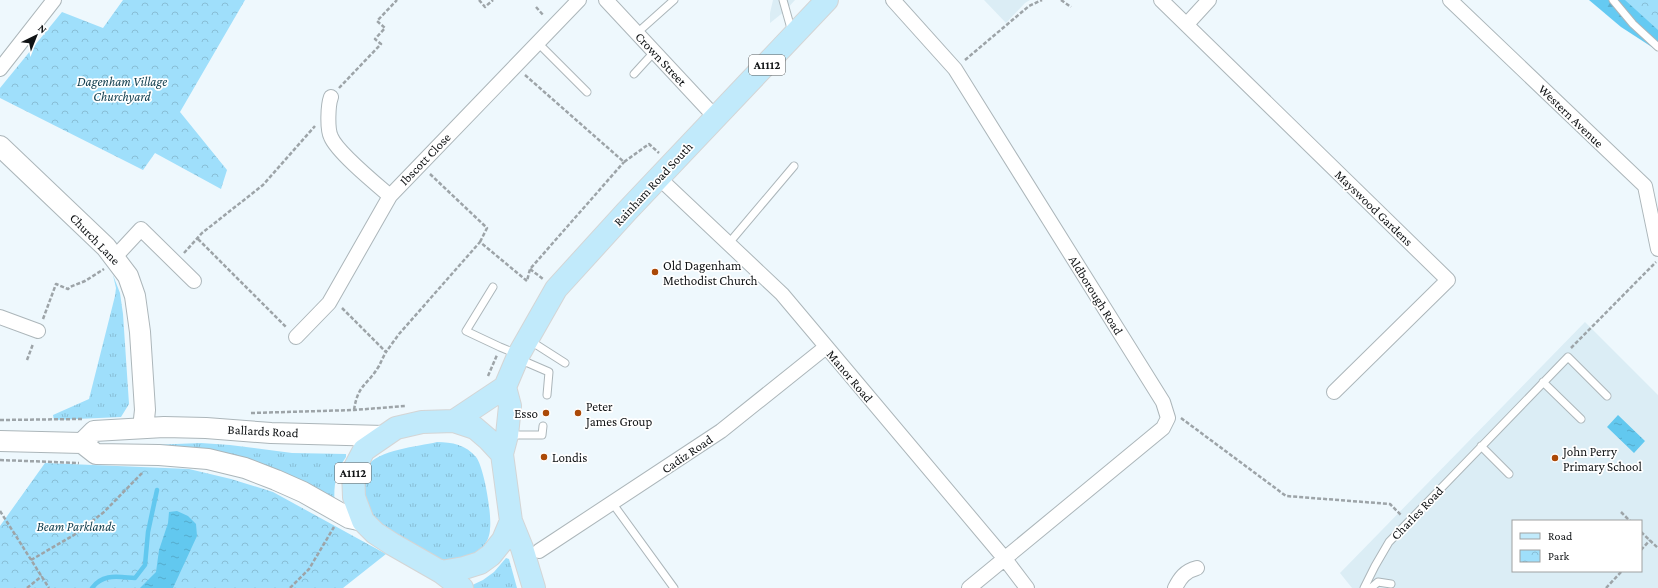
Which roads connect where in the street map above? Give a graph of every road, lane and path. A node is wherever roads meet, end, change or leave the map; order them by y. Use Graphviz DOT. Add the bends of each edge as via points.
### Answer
graph roads {
  1 [pos="54,0"];
  2 [pos="398,0"];
  3 [pos="479,0"];
  4 [pos="493,0"];
  5 [pos="579,0"];
  6 [pos="606,0"];
  7 [pos="674,0"];
  8 [pos="783,0"];
  9 [pos="827,0"];
  10 [pos="893,0"];
  11 [pos="1042,0"];
  12 [pos="1061,0"];
  13 [pos="1161,0"];
  14 [pos="1209,0"];
  15 [pos="1450,0"];
  16 [pos="1613,0"];
  17 [pos="1071,7"];
  18 [pos="1187,24"];
  19 [pos="637,33"];
  20 [pos="794,36"];
  21 [pos="538,43"];
  22 [pos="1658,47"];
  23 [pos="655,51"];
  24 [pos="514,66"];
  25 [pos="0,69"];
  26 [pos="955,69"];
  27 [pos="634,74"];
  28 [pos="587,92"];
  29 [pos="331,97"];
  30 [pos="716,118"];
  31 [pos="330,125"];
  32 [pos="0,146"];
  33 [pos="624,162"];
  34 [pos="421,165"];
  35 [pos="794,166"];
  36 [pos="665,171"];
  37 [pos="1651,186"];
  38 [pos="390,196"];
  39 [pos="198,239"];
  40 [pos="480,242"];
  41 [pos="729,243"];
  42 [pos="1658,249"];
  43 [pos="1658,259"];
  44 [pos="176,262"];
  45 [pos="110,263"];
  46 [pos="194,281"];
  47 [pos="493,287"];
  48 [pos="329,302"];
  49 [pos="0,317"];
  50 [pos="38,331"];
  51 [pos="296,337"];
  52 [pos="826,347"];
  53 [pos="516,349"];
  54 [pos="1570,349"];
  55 [pos="386,352"];
  56 [pos="565,363"];
  57 [pos="1543,382"];
  58 [pos="496,384"];
  59 [pos="1334,392"];
  60 [pos="547,396"];
  61 [pos="1606,396"];
  62 [pos="406,406"];
  63 [pos="354,410"];
  64 [pos="243,413"];
  65 [pos="1168,418"];
  66 [pos="84,419"];
  67 [pos="1581,419"];
  68 [pos="0,420"];
  69 [pos="454,421"];
  70 [pos="543,426"];
  71 [pos="143,428"];
  72 [pos="384,436"];
  73 [pos="0,440"];
  74 [pos="82,443"];
  75 [pos="504,444"];
  76 [pos="1481,446"];
  77 [pos="174,456"];
  78 [pos="0,460"];
  79 [pos="87,463"];
  80 [pos="144,468"];
  81 [pos="1509,474"];
  82 [pos="613,504"];
  83 [pos="0,511"];
  84 [pos="1621,512"];
  85 [pos="1405,518"];
  86 [pos="1629,520"];
  87 [pos="362,521"];
  88 [pos="511,521"];
  89 [pos="336,523"];
  90 [pos="1642,533"];
  91 [pos="1650,540"];
  92 [pos="1658,548"];
  93 [pos="1642,549"];
  94 [pos="540,551"];
  95 [pos="1005,559"];
  96 [pos="31,560"];
  97 [pos="1197,568"];
  98 [pos="441,572"];
  99 [pos="1621,572"];
  100 [pos="42,576"];
  101 [pos="1391,584"];
  102 [pos="27,588"];
  103 [pos="49,588"];
  104 [pos="290,588"];
  105 [pos="462,588"];
  106 [pos="534,588"];
  107 [pos="674,588"];
  108 [pos="969,588"];
  109 [pos="1028,588"];
  110 [pos="1175,588"];
  111 [pos="1364,588"];
  112 [pos="1371,588"];
  113 [pos="1606,588"];
  1 -- 25 [label="street"];
  2 -- 29 [label="path" via="377,21 385,28 375,39 381,44"];
  3 -- 4 [label="path" via="485,7"];
  5 -- 21 [label="street, Ibscott Close"];
  6 -- 19 [label="street, Crown Street"];
  7 -- 19 [label="lane"];
  8 -- 20 [label="lane"];
  9 -- 20 [label="main road, Rainham Road South / A1112"];
  10 -- 26 [label="street, Aldborough Road"];
  11 -- 26 [label="path" via="1028,6"];
  12 -- 17 [label="path"];
  13 -- 18 [label="street, Mayswood Gardens"];
  14 -- 18 [label="street"];
  15 -- 37 [label="street, Western Avenue"];
  16 -- 22 [label="lane" via="1633,24"];
  18 -- 59 [label="street, Mayswood Gardens" via="1448,280"];
  19 -- 23 [label="street, Crown Street"];
  20 -- 30 [label="main road, Rainham Road South / A1112"];
  21 -- 24 [label="street, Ibscott Close"];
  21 -- 28 [label="lane"];
  23 -- 27 [label="lane"];
  23 -- 30 [label="street, Crown Street"];
  24 -- 33 [label="path"];
  24 -- 34 [label="street, Ibscott Close"];
  26 -- 65 [label="street, Aldborough Road" via="1163,402"];
  29 -- 31 [label="street" via="328,107"];
  30 -- 36 [label="main road, Rainham Road South / A1112"];
  31 -- 38 [label="street" via="330,137 344,154"];
  31 -- 39 [label="path" via="316,125 263,185 202,233"];
  32 -- 45 [label="main road, Church Lane" via="106,247"];
  33 -- 36 [label="path" via="649,144"];
  33 -- 40 [label="path" via="530,269 527,281"];
  34 -- 38 [label="street, Ibscott Close"];
  34 -- 40 [label="path" via="487,228"];
  35 -- 41 [label="lane"];
  36 -- 41 [label="street, Manor Road"];
  36 -- 53 [label="main road, Rainham Road South / A1112" via="556,290"];
  37 -- 42 [label="street, Western Avenue"];
  38 -- 48 [label="street, Ibscott Close"];
  39 -- 44 [label="path"];
  39 -- 51 [label="path"];
  40 -- 55 [label="path"];
  41 -- 52 [label="street, Manor Road" via="782,294"];
  43 -- 54 [label="path"];
  44 -- 45 [label="street" via="141,229"];
  44 -- 46 [label="street"];
  45 -- 50 [label="path" via="85,281 68,289 56,284"];
  45 -- 71 [label="main road, Church Lane" via="128,276 136,296 145,410"];
  47 -- 53 [label="lane" via="466,331"];
  48 -- 51 [label="street, Ibscott Close"];
  48 -- 55 [label="path" via="342,308"];
  49 -- 50 [label="street"];
  52 -- 82 [label="street, Cadiz Road" via="721,431"];
  52 -- 95 [label="street, Manor Road"];
  53 -- 56 [label="lane"];
  53 -- 58 [label="main road, Rainham Road South / A1112"];
  53 -- 58 [label="path"];
  53 -- 60 [label="lane" via="550,372"];
  55 -- 63 [label="path" via="378,367 361,387"];
  57 -- 61 [label="lane, Charles Road" via="1568,357"];
  57 -- 67 [label="lane"];
  57 -- 76 [label="lane, Charles Road"];
  58 -- 69 [label="main road"];
  58 -- 75 [label="main road" via="510,406"];
  62 -- 63 [label="path"];
  63 -- 64 [label="path"];
  65 -- 85 [label="path" via="1182,418 1286,496 1390,504"];
  65 -- 95 [label="street" via="1163,428"];
  66 -- 68 [label="path"];
  69 -- 72 [label="main road, A1112" via="422,422 396,428"];
  69 -- 75 [label="main road, A1112" via="475,428 489,440"];
  70 -- 75 [label="lane" via="542,435"];
  71 -- 72 [label="main road, Ballards Road" via="206,428 271,433"];
  71 -- 74 [label="main road, Ballards Road" via="94,431"];
  71 -- 77 [label="main road" via="156,444"];
  72 -- 87 [label="main road, A1112" via="364,450 353,471 354,497"];
  73 -- 74 [label="main road"];
  74 -- 77 [label="main road" via="96,454"];
  75 -- 88 [label="main road"];
  76 -- 81 [label="lane"];
  76 -- 111 [label="lane, Charles Road" via="1389,542"];
  77 -- 87 [label="main road" via="208,459 245,468 303,492 349,518"];
  78 -- 79 [label="path"];
  80 -- 96 [label="path" via="104,512"];
  82 -- 94 [label="street, Cadiz Road"];
  82 -- 107 [label="lane"];
  83 -- 96 [label="path"];
  84 -- 86 [label="path"];
  87 -- 98 [label="main road, A1112" via="392,544"];
  88 -- 98 [label="main road" via="503,540 491,555 469,567"];
  88 -- 106 [label="main road"];
  89 -- 104 [label="path" via="303,576"];
  90 -- 91 [label="path"];
  91 -- 92 [label="path"];
  91 -- 93 [label="path"];
  95 -- 108 [label="street"];
  95 -- 109 [label="street, Manor Road"];
  96 -- 100 [label="path"];
  97 -- 110 [label="street" via="1189,570"];
  98 -- 105 [label="main road, A1112"];
  99 -- 113 [label="path"];
  100 -- 102 [label="path"];
  100 -- 103 [label="path"];
  101 -- 112 [label="lane" via="1378,582"];
}
